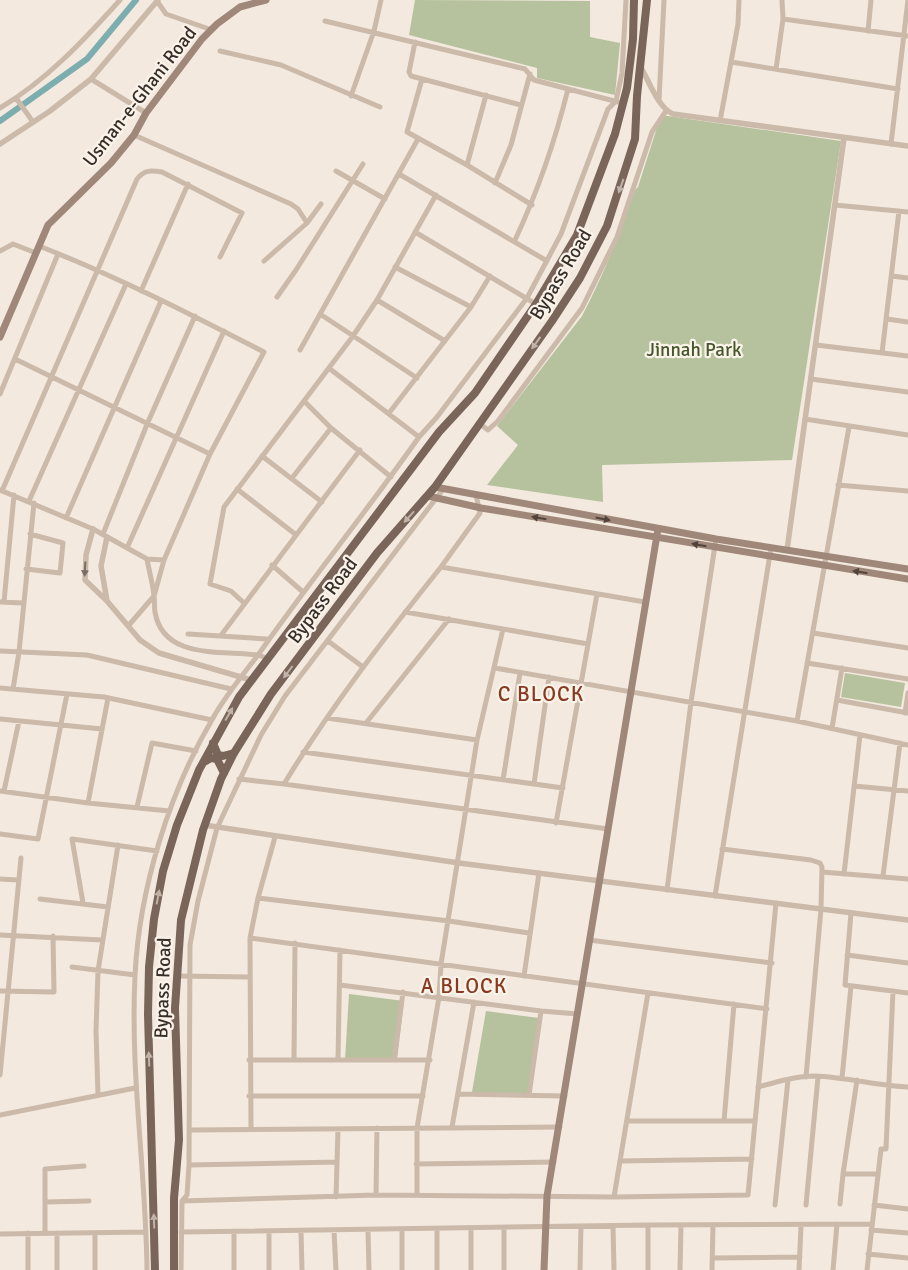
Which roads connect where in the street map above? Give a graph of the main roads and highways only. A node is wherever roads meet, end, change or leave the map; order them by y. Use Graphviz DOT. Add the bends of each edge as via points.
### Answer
graph roads {
  1 [pos="266,0"];
  2 [pos="634,0"];
  3 [pos="647,0"];
  4 [pos="621,103"];
  5 [pos="637,110"];
  6 [pos="0,337"];
  7 [pos="435,487"];
  8 [pos="428,496"];
  9 [pos="658,529"];
  10 [pos="656,538"];
  11 [pos="908,569"];
  12 [pos="908,579"];
  13 [pos="213,742"];
  14 [pos="234,753"];
  15 [pos="204,762"];
  16 [pos="224,772"];
  17 [pos="156,1270"];
  18 [pos="174,1270"];
  19 [pos="544,1270"];
  1 -- 6 [label="main road, Usman-e-Ghani Road" via="240,7 212,30 146,113 134,135 48,225"];
  2 -- 4 [label="main road" via="633,39"];
  3 -- 5 [label="main road, Bypass Road"];
  4 -- 5 [label="main road"];
  13 -- 4 [label="main road, one-way" via="267,658 439,432 475,393 536,304 577,236 615,134"];
  5 -- 7 [label="main road, Bypass Road, one-way" via="635,139 607,226 580,278"];
  7 -- 8 [label="main road, Bypass Road"];
  7 -- 9 [label="main road, one-way"];
  10 -- 8 [label="main road, one-way"];
  8 -- 14 [label="main road, Bypass Road, one-way" via="377,554 271,694"];
  9 -- 10 [label="main road"];
  9 -- 11 [label="main road"];
  12 -- 10 [label="main road, one-way"];
  10 -- 19 [label="main road" via="547,1196"];
  13 -- 14 [label="main road" via="218,755"];
  13 -- 15 [label="main road"];
  14 -- 16 [label="main road, Bypass Road"];
  15 -- 16 [label="main road" via="217,759"];
  17 -- 15 [label="main road, one-way" via="149,967 163,871 177,825"];
  16 -- 18 [label="main road, Bypass Road" via="204,825 181,920 175,1035 179,1140 174,1198"];
}
